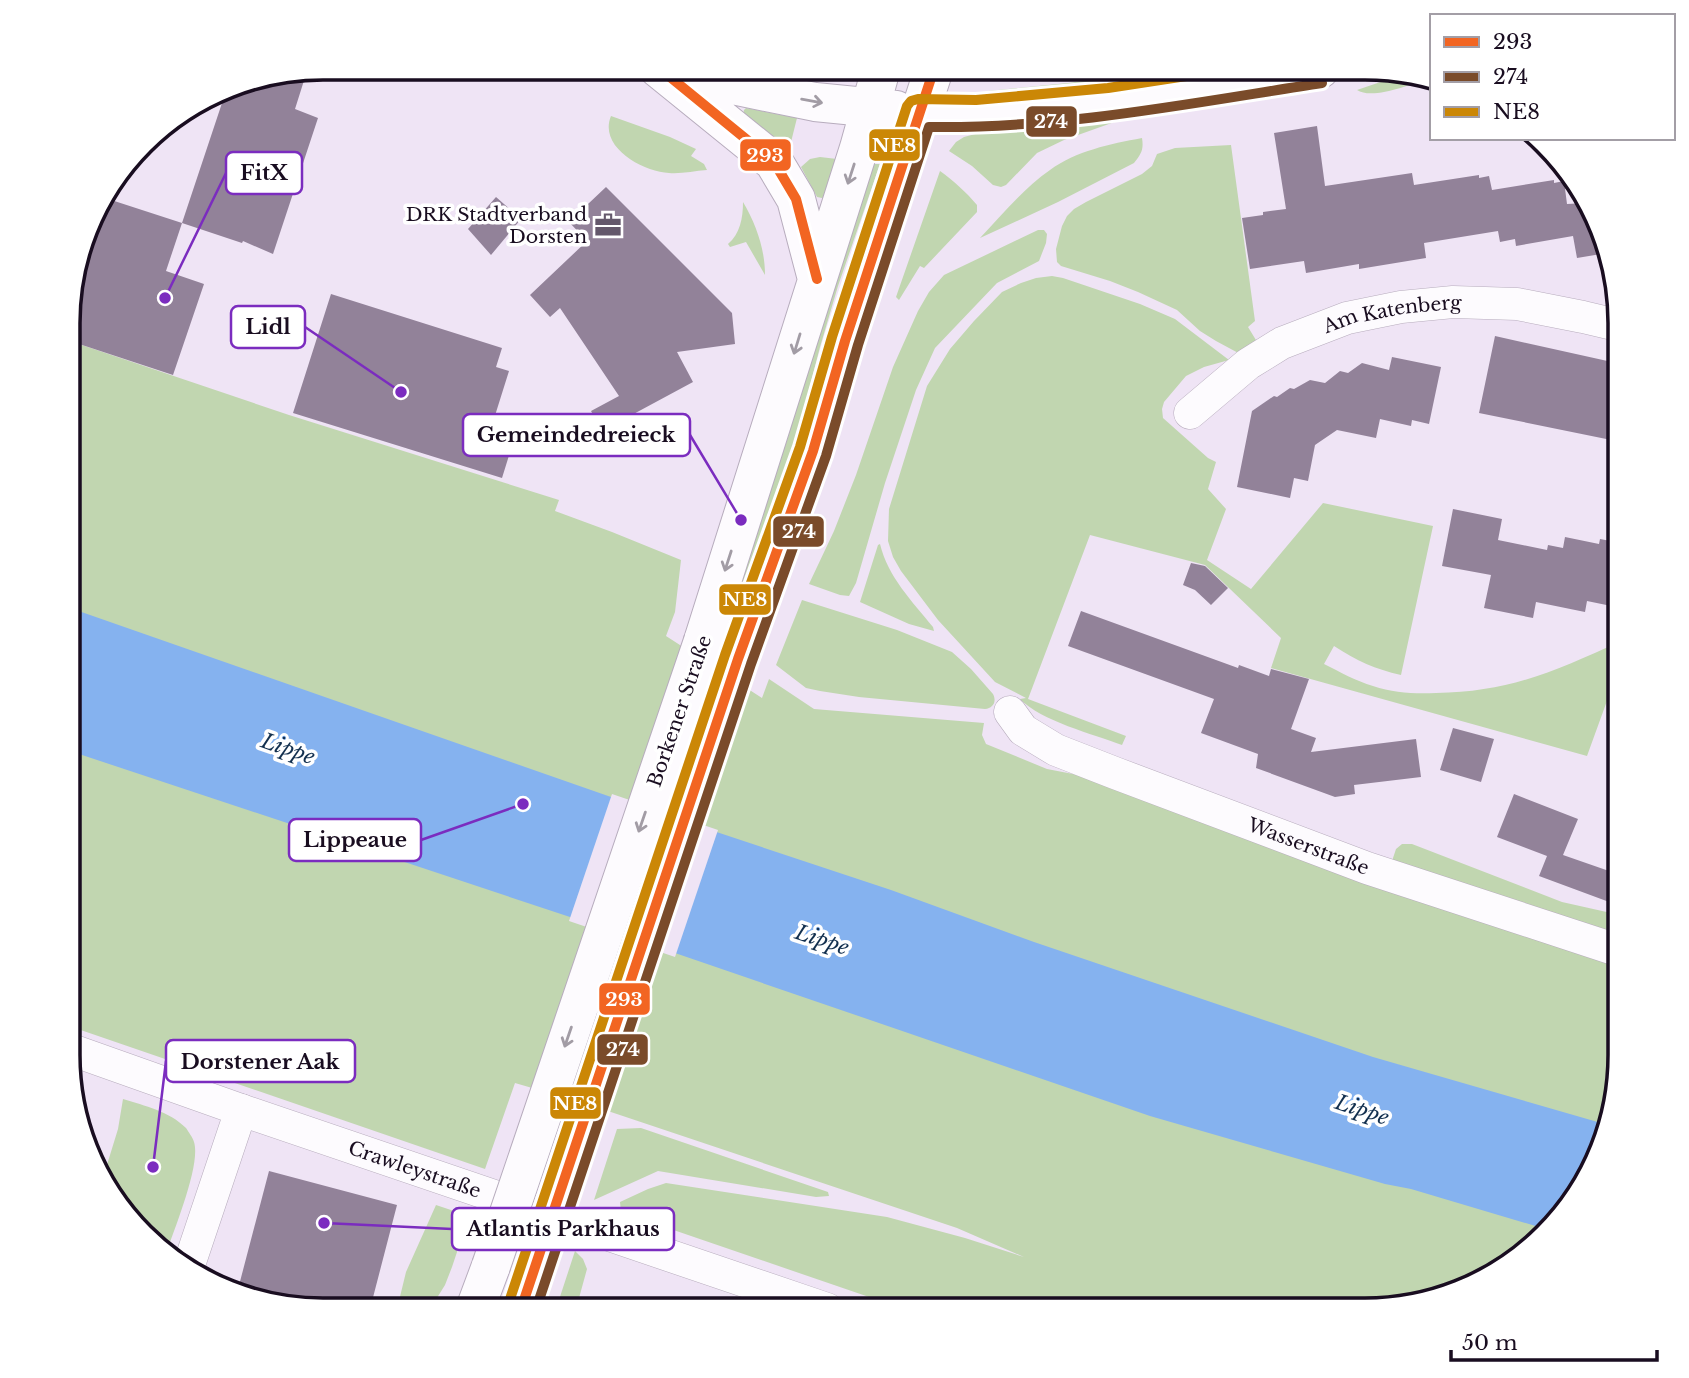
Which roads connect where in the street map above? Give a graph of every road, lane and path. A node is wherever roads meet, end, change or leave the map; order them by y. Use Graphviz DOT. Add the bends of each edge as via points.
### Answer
graph roads {
  1 [pos="674,81"];
  2 [pos="719,81"];
  3 [pos="877,81"];
  4 [pos="930,81"];
  5 [pos="1244,81"];
  6 [pos="869,108"];
  7 [pos="919,113"];
  8 [pos="817,279"];
  9 [pos="1608,323"];
  10 [pos="1190,413"];
  11 [pos="1010,712"];
  12 [pos="1608,947"];
  13 [pos="81,1053"];
  14 [pos="241,1110"];
  15 [pos="191,1258"];
  16 [pos="526,1295"];
  17 [pos="479,1297"];
  18 [pos="790,1297"];
  1 -- 8 [label="main road" via="774,162 796,198"];
  2 -- 6 [label="main road, one-way" via="815,102"];
  3 -- 6 [label="main road, Borkener Straße"];
  4 -- 7 [label="main road, Borkener Straße"];
  5 -- 7 [label="main road" via="1110,102 977,114"];
  6 -- 7 [label="main road"];
  6 -- 8 [label="main road, Borkener Straße, one-way"];
  7 -- 16 [label="main road, Borkener Straße, bridge" via="813,451 738,660"];
  8 -- 17 [label="main road, Borkener Straße, one-way, bridge" via="703,641"];
  9 -- 10 [label="street, Am Katenberg" via="1517,304 1401,306 1347,318 1282,343 1248,364"];
  11 -- 12 [label="street, Wasserstraße" via="1023,730 1091,764 1367,868"];
  13 -- 14 [label="street, Crawleystraße"];
  14 -- 15 [label="street"];
  14 -- 18 [label="street, Crawleystraße"];
}
